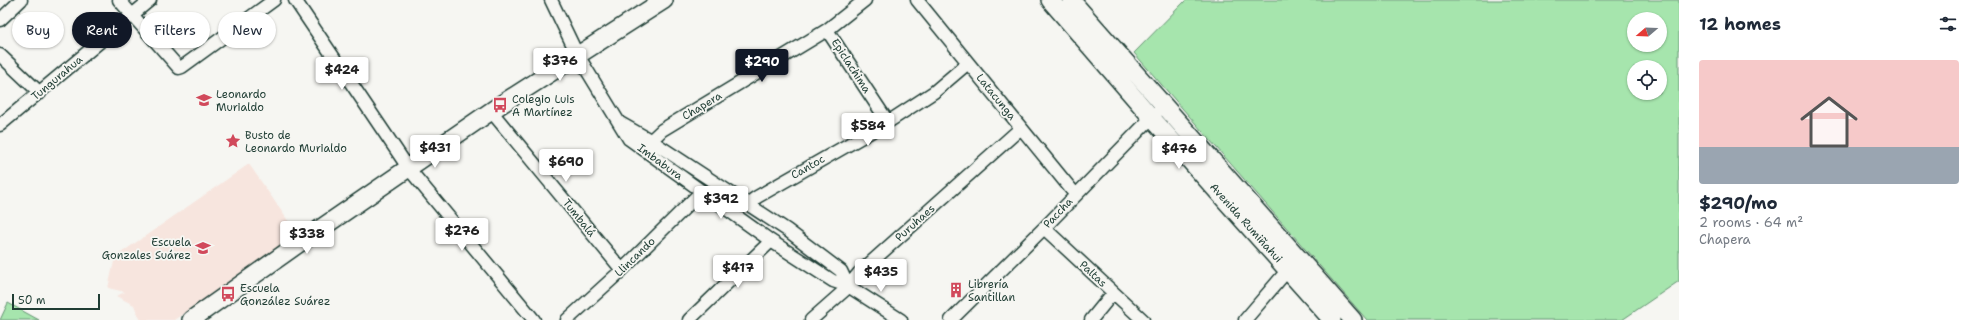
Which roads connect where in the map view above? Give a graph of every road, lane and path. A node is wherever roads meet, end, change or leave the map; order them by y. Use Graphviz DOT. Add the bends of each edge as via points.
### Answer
graph roads {
  1 [pos="21,0"];
  2 [pos="119,0"];
  3 [pos="150,0"];
  4 [pos="274,0"];
  5 [pos="295,0"];
  6 [pos="551,0"];
  7 [pos="664,0"];
  8 [pos="865,0"];
  9 [pos="917,0"];
  10 [pos="1050,0"];
  11 [pos="1071,0"];
  12 [pos="129,12"];
  13 [pos="132,14"];
  14 [pos="132,16"];
  15 [pos="0,20"];
  16 [pos="827,30"];
  17 [pos="92,48"];
  18 [pos="577,54"];
  19 [pos="0,55"];
  20 [pos="968,63"];
  21 [pos="40,93"];
  22 [pos="1164,104"];
  23 [pos="491,111"];
  24 [pos="1151,117"];
  25 [pos="888,122"];
  26 [pos="0,126"];
  27 [pos="1021,128"];
  28 [pos="646,145"];
  29 [pos="409,169"];
  30 [pos="701,192"];
  31 [pos="1075,194"];
  32 [pos="747,204"];
  33 [pos="1044,228"];
  34 [pos="771,241"];
  35 [pos="1293,263"];
  36 [pos="622,270"];
  37 [pos="848,286"];
  38 [pos="1113,293"];
  39 [pos="191,320"];
  40 [pos="534,320"];
  41 [pos="567,320"];
  42 [pos="689,320"];
  43 [pos="811,320"];
  44 [pos="901,320"];
  45 [pos="951,320"];
  46 [pos="1091,320"];
  47 [pos="1143,320"];
  48 [pos="1245,320"];
  49 [pos="1332,320"];
  50 [pos="1353,320"];
  1 -- 15 [label="street"];
  2 -- 12 [label="street"];
  3 -- 13 [label="street, Tungurahua"];
  4 -- 14 [label="street" via="179,68"];
  5 -- 29 [label="street"];
  6 -- 18 [label="street, Imbabura"];
  7 -- 18 [label="main road"];
  8 -- 16 [label="street, Chapera"];
  9 -- 20 [label="street, Latacunga"];
  10 -- 24 [label="main road, Avenida Rumiñahui"];
  11 -- 22 [label="main road, Avenida Rumiñahui"];
  16 -- 25 [label="street, Epiclachima"];
  16 -- 28 [label="street, Chapera" via="662,130"];
  17 -- 21 [label="street, Tungurahua"];
  18 -- 23 [label="main road"];
  18 -- 28 [label="street, Imbabura" via="629,139"];
  19 -- 21 [label="street"];
  20 -- 25 [label="street, Cantoc" via="934,92"];
  20 -- 27 [label="street, Latacunga"];
  21 -- 26 [label="street, Tungurahua"];
  22 -- 24 [label="street, Paccha"];
  22 -- 35 [label="main road, Avenida Rumiñahui"];
  23 -- 29 [label="main road"];
  23 -- 36 [label="street, Tumbalá"];
  24 -- 31 [label="street, Paccha"];
  24 -- 35 [label="main road, Avenida Rumiñahui"];
  25 -- 32 [label="street, Cantoc"];
  27 -- 31 [label="street, Latacunga"];
  27 -- 37 [label="street, Puruhaes" via="859,273"];
  28 -- 30 [label="street, Imbabura"];
  28 -- 32 [label="street, Imbabura"];
  29 -- 39 [label="main road"];
  29 -- 40 [label="street"];
  30 -- 34 [label="street, Imbabura"];
  30 -- 36 [label="street, Llincando"];
  31 -- 33 [label="street, Paccha"];
  32 -- 37 [label="street, Imbabura" via="787,230 841,271"];
  33 -- 38 [label="street, Paltas"];
  33 -- 45 [label="street, Paccha"];
  34 -- 37 [label="street, Imbabura" via="833,281"];
  34 -- 42 [label="street"];
  35 -- 48 [label="street"];
  35 -- 49 [label="main road, Avenida Rumiñahui"];
  35 -- 50 [label="main road, Avenida Rumiñahui"];
  36 -- 41 [label="street, Llincando"];
  37 -- 43 [label="street, Puruhaes"];
  37 -- 44 [label="street, Imbabura"];
  38 -- 46 [label="street"];
  38 -- 47 [label="street, Paltas"];
}
